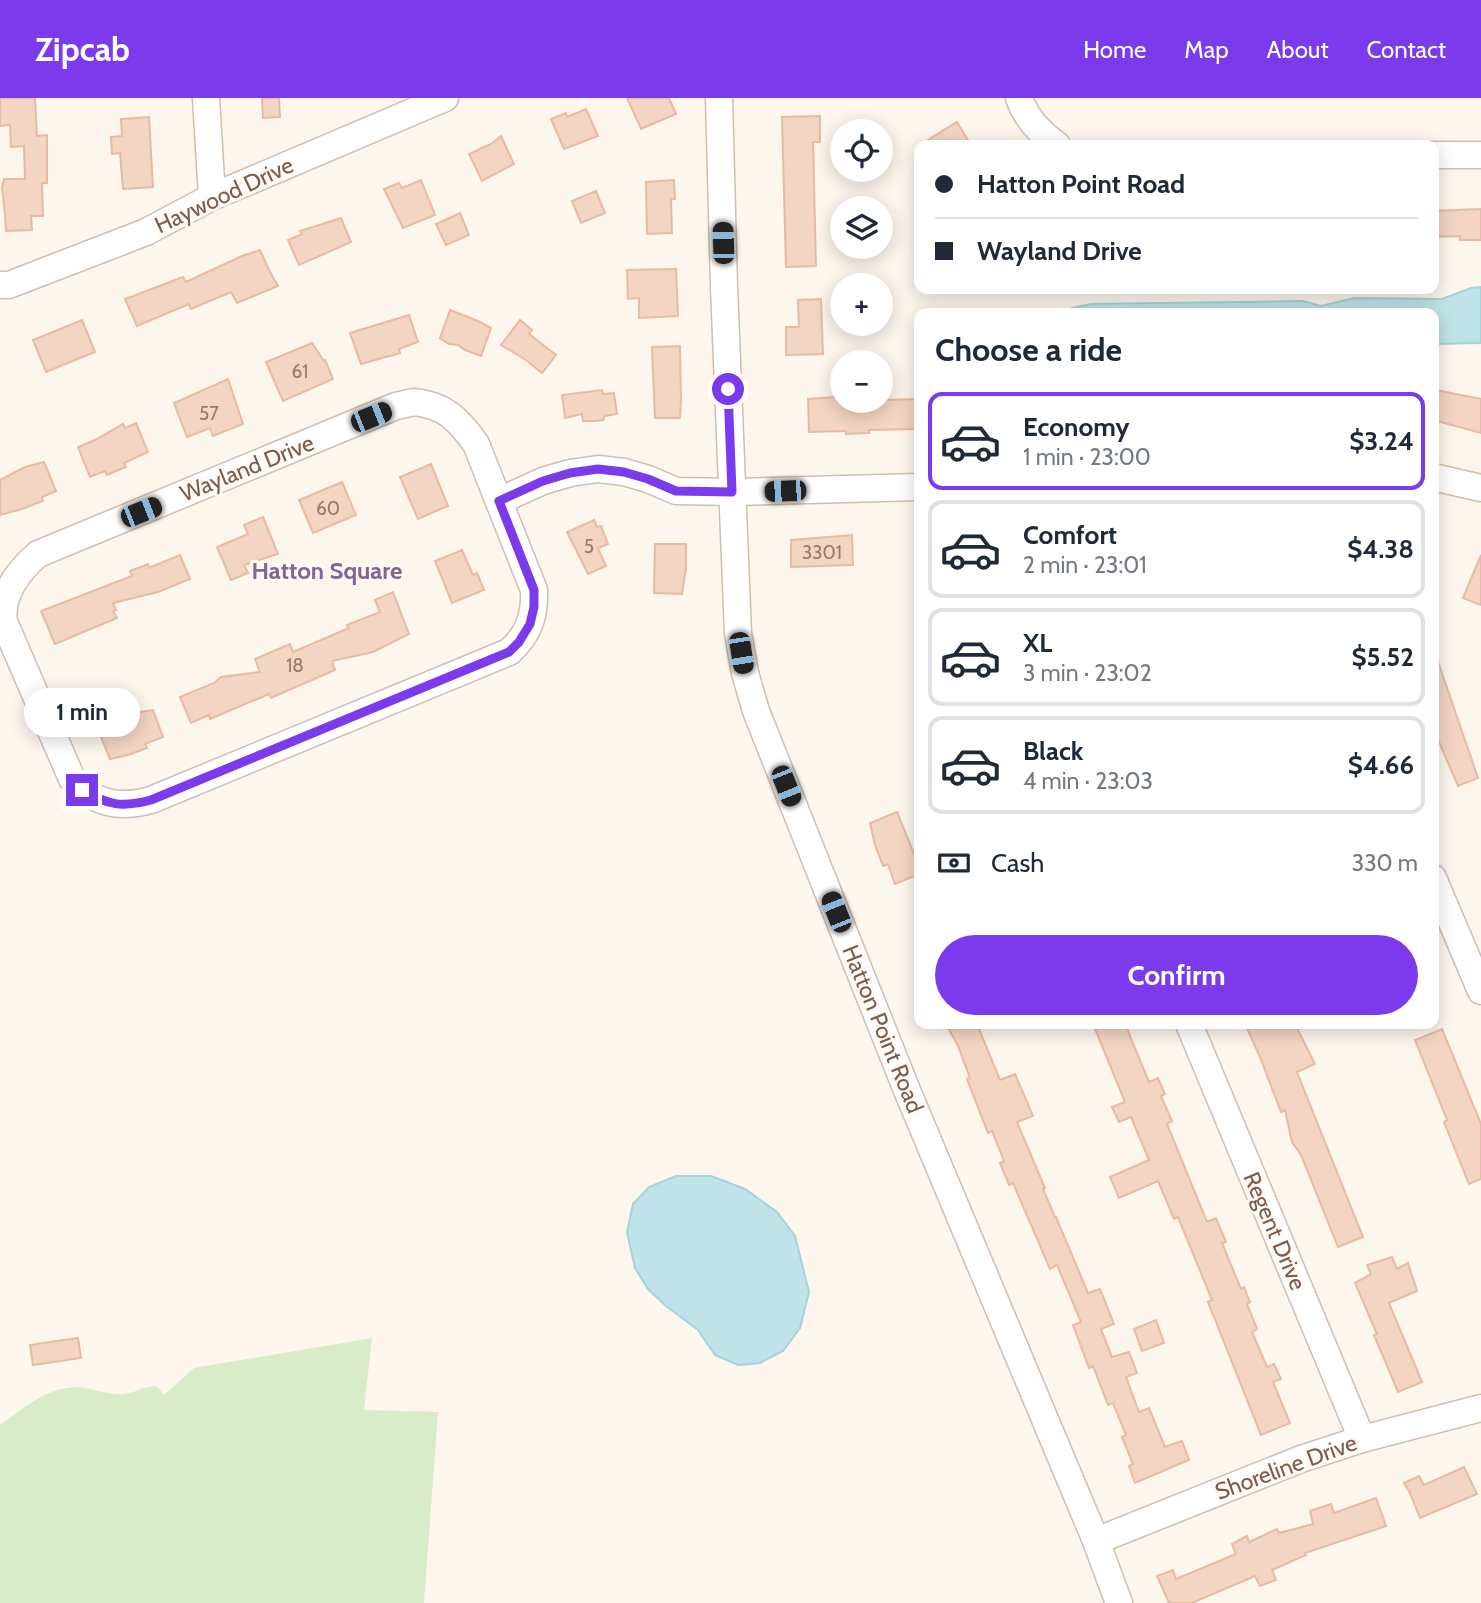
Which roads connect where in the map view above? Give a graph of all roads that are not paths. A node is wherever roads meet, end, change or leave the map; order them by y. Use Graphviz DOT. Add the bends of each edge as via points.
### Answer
graph roads {
  1 [pos="206,98"];
  2 [pos="445,98"];
  3 [pos="719,98"];
  4 [pos="1019,98"];
  5 [pos="1050,140"];
  6 [pos="1439,155"];
  7 [pos="1481,155"];
  8 [pos="212,197"];
  9 [pos="0,285"];
  10 [pos="1439,478"];
  11 [pos="914,487"];
  12 [pos="1481,488"];
  13 [pos="732,492"];
  14 [pos="499,501"];
  15 [pos="1439,892"];
  16 [pos="1481,991"];
  17 [pos="1191,1029"];
  18 [pos="1481,1408"];
  19 [pos="1362,1439"];
  20 [pos="1096,1541"];
  21 [pos="1119,1603"];
  1 -- 8 [label="street"];
  2 -- 8 [label="street, Haywood Drive"];
  3 -- 13 [label="street, Hatton Point Road"];
  4 -- 5 [label="street" via="1033,124"];
  6 -- 7 [label="street"];
  8 -- 9 [label="street, Haywood Drive" via="146,232"];
  10 -- 12 [label="street"];
  11 -- 13 [label="street"];
  13 -- 14 [label="street" via="676,491 624,472 598,469 543,481"];
  13 -- 20 [label="street, Hatton Point Road" via="738,633 756,711 906,1088"];
  14 -- 14 [label="street, Wayland Drive" via="476,444 464,427 444,410 414,402 38,554 13,581 3,616 72,779 101,801 133,804 151,800 509,652 530,624 534,590"];
  15 -- 16 [label="street"];
  17 -- 19 [label="street, Regent Drive"];
  18 -- 19 [label="street, Shoreline Drive"];
  19 -- 20 [label="street, Shoreline Drive"];
  20 -- 21 [label="street, Hatton Point Road"];
}
